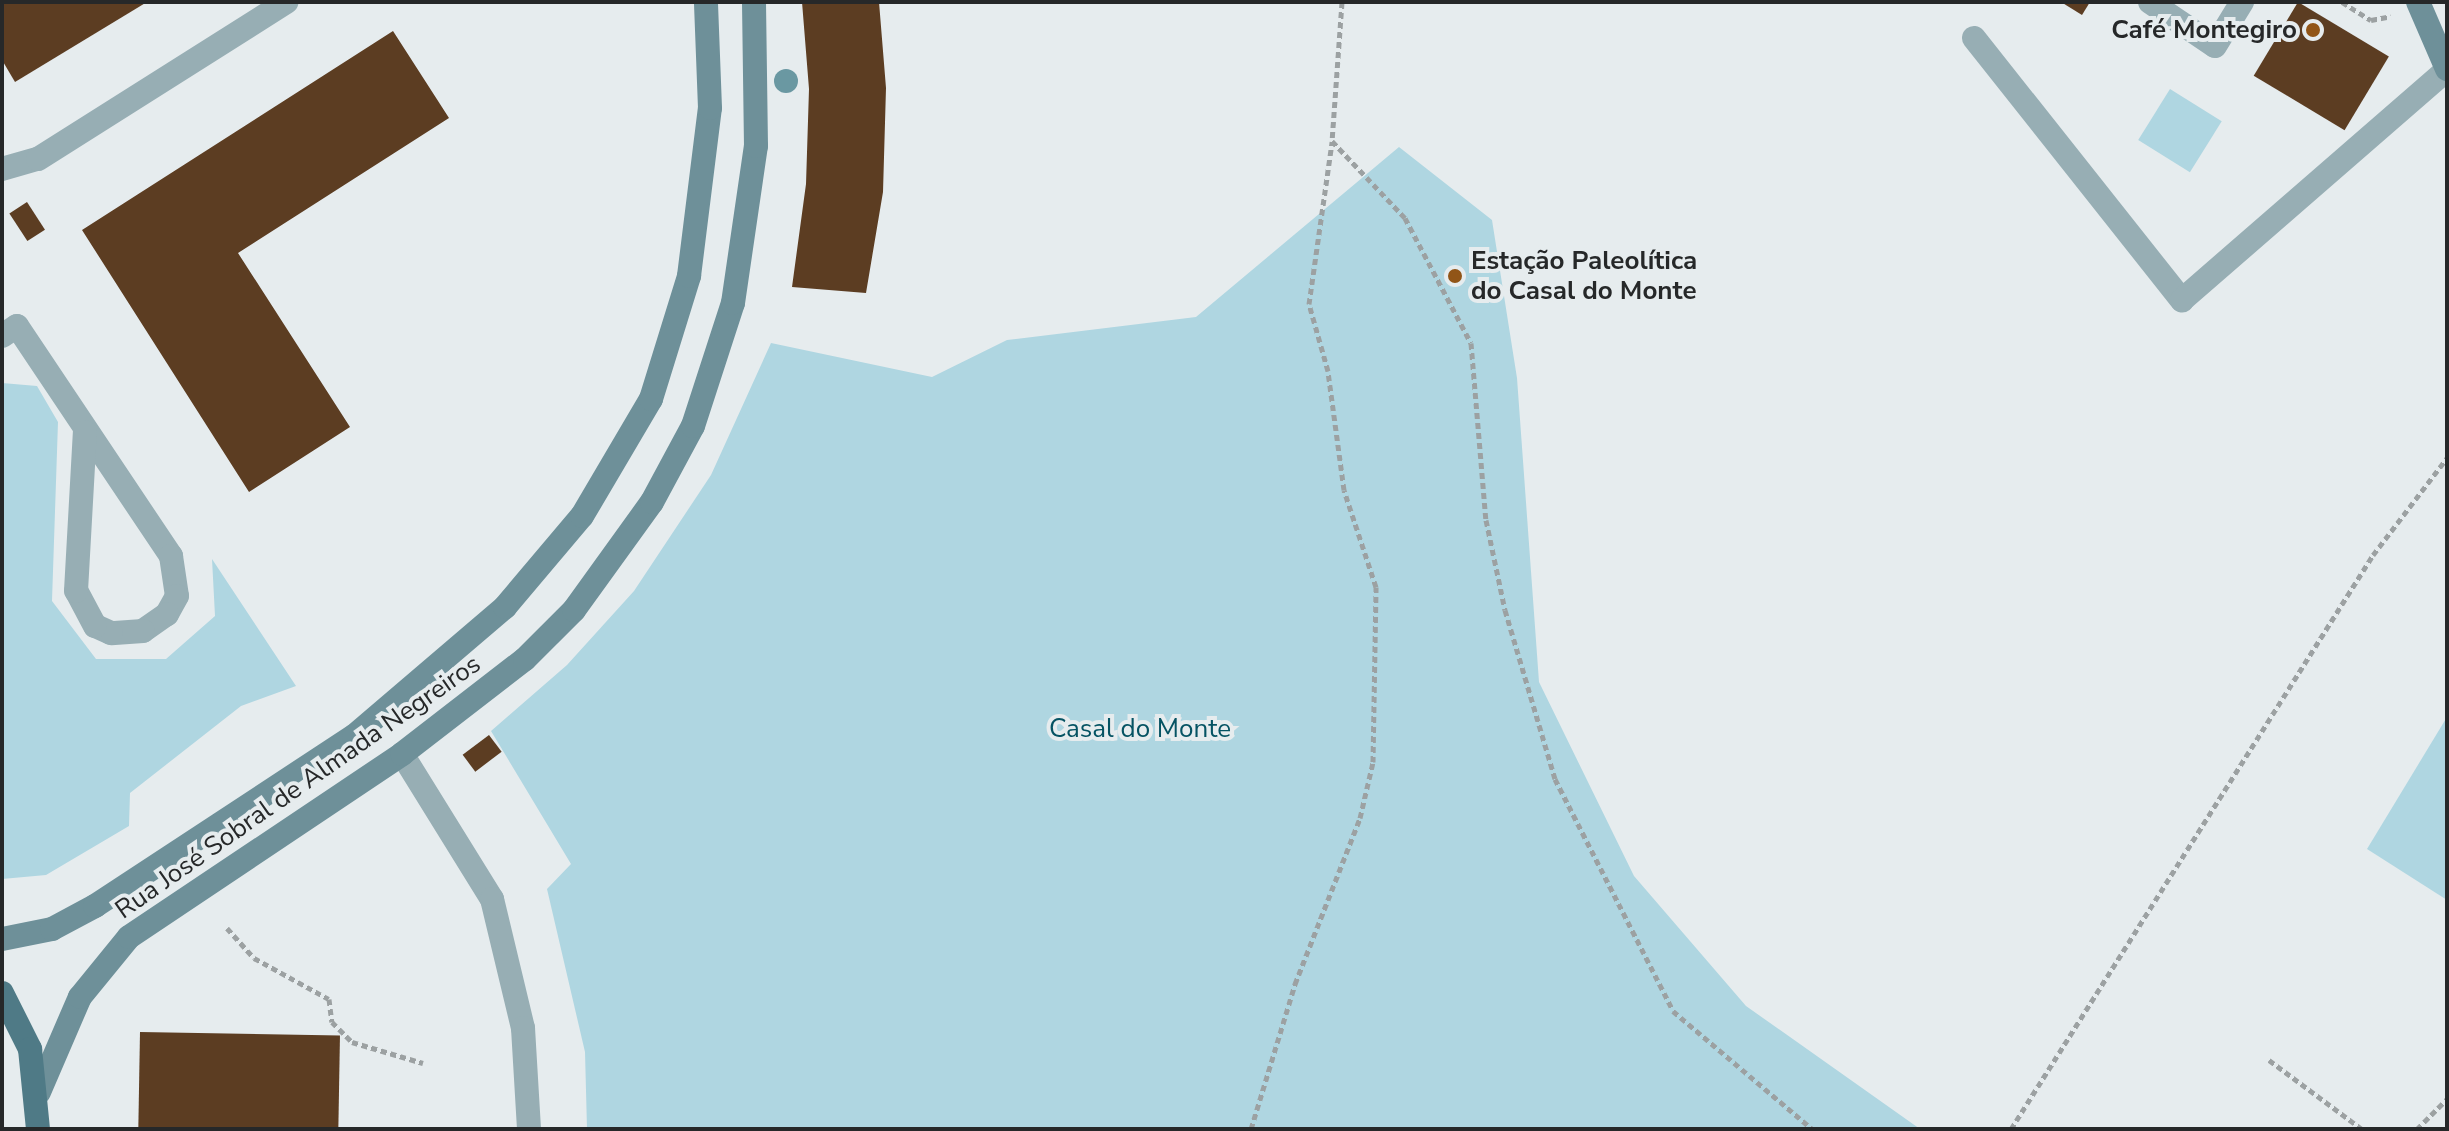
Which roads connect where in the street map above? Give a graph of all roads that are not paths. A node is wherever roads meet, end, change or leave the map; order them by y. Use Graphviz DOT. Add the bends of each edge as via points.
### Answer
graph roads {
  1 [pos="286,2"];
  2 [pos="706,2"];
  3 [pos="754,2"];
  4 [pos="2150,2"];
  5 [pos="2242,2"];
  6 [pos="2418,2"];
  7 [pos="1974,38"];
  8 [pos="2447,70"];
  9 [pos="2,169"];
  10 [pos="2,336"];
  11 [pos="85,432"];
  12 [pos="402,754"];
  13 [pos="2,939"];
  14 [pos="2,993"];
  15 [pos="39,1092"];
  16 [pos="38,1129"];
  17 [pos="529,1129"];
  1 -- 9 [label="street" via="38,159"];
  2 -- 13 [label="street, Rua José Sobral de Almada Negreiros" via="710,108 689,276 651,399 582,516 505,607 354,736 95,906 52,929"];
  3 -- 12 [label="street, Rua José Sobral de Almada Negreiros" via="756,146 745,243 725,332 693,426 652,502 574,610 525,659"];
  4 -- 5 [label="street" via="2215,46"];
  6 -- 8 [label="street"];
  7 -- 8 [label="street" via="2182,300"];
  10 -- 11 [label="street" via="17,326"];
  11 -- 11 [label="street" via="76,591 95,626 126,635 143,631 167,614 178,577 171,556 118,472"];
  12 -- 15 [label="street, Rua José Sobral de Almada Negreiros" via="129,937 80,997"];
  12 -- 17 [label="street" via="492,899 523,1028"];
  14 -- 15 [label="main road" via="30,1049"];
  15 -- 16 [label="main road"];
}
